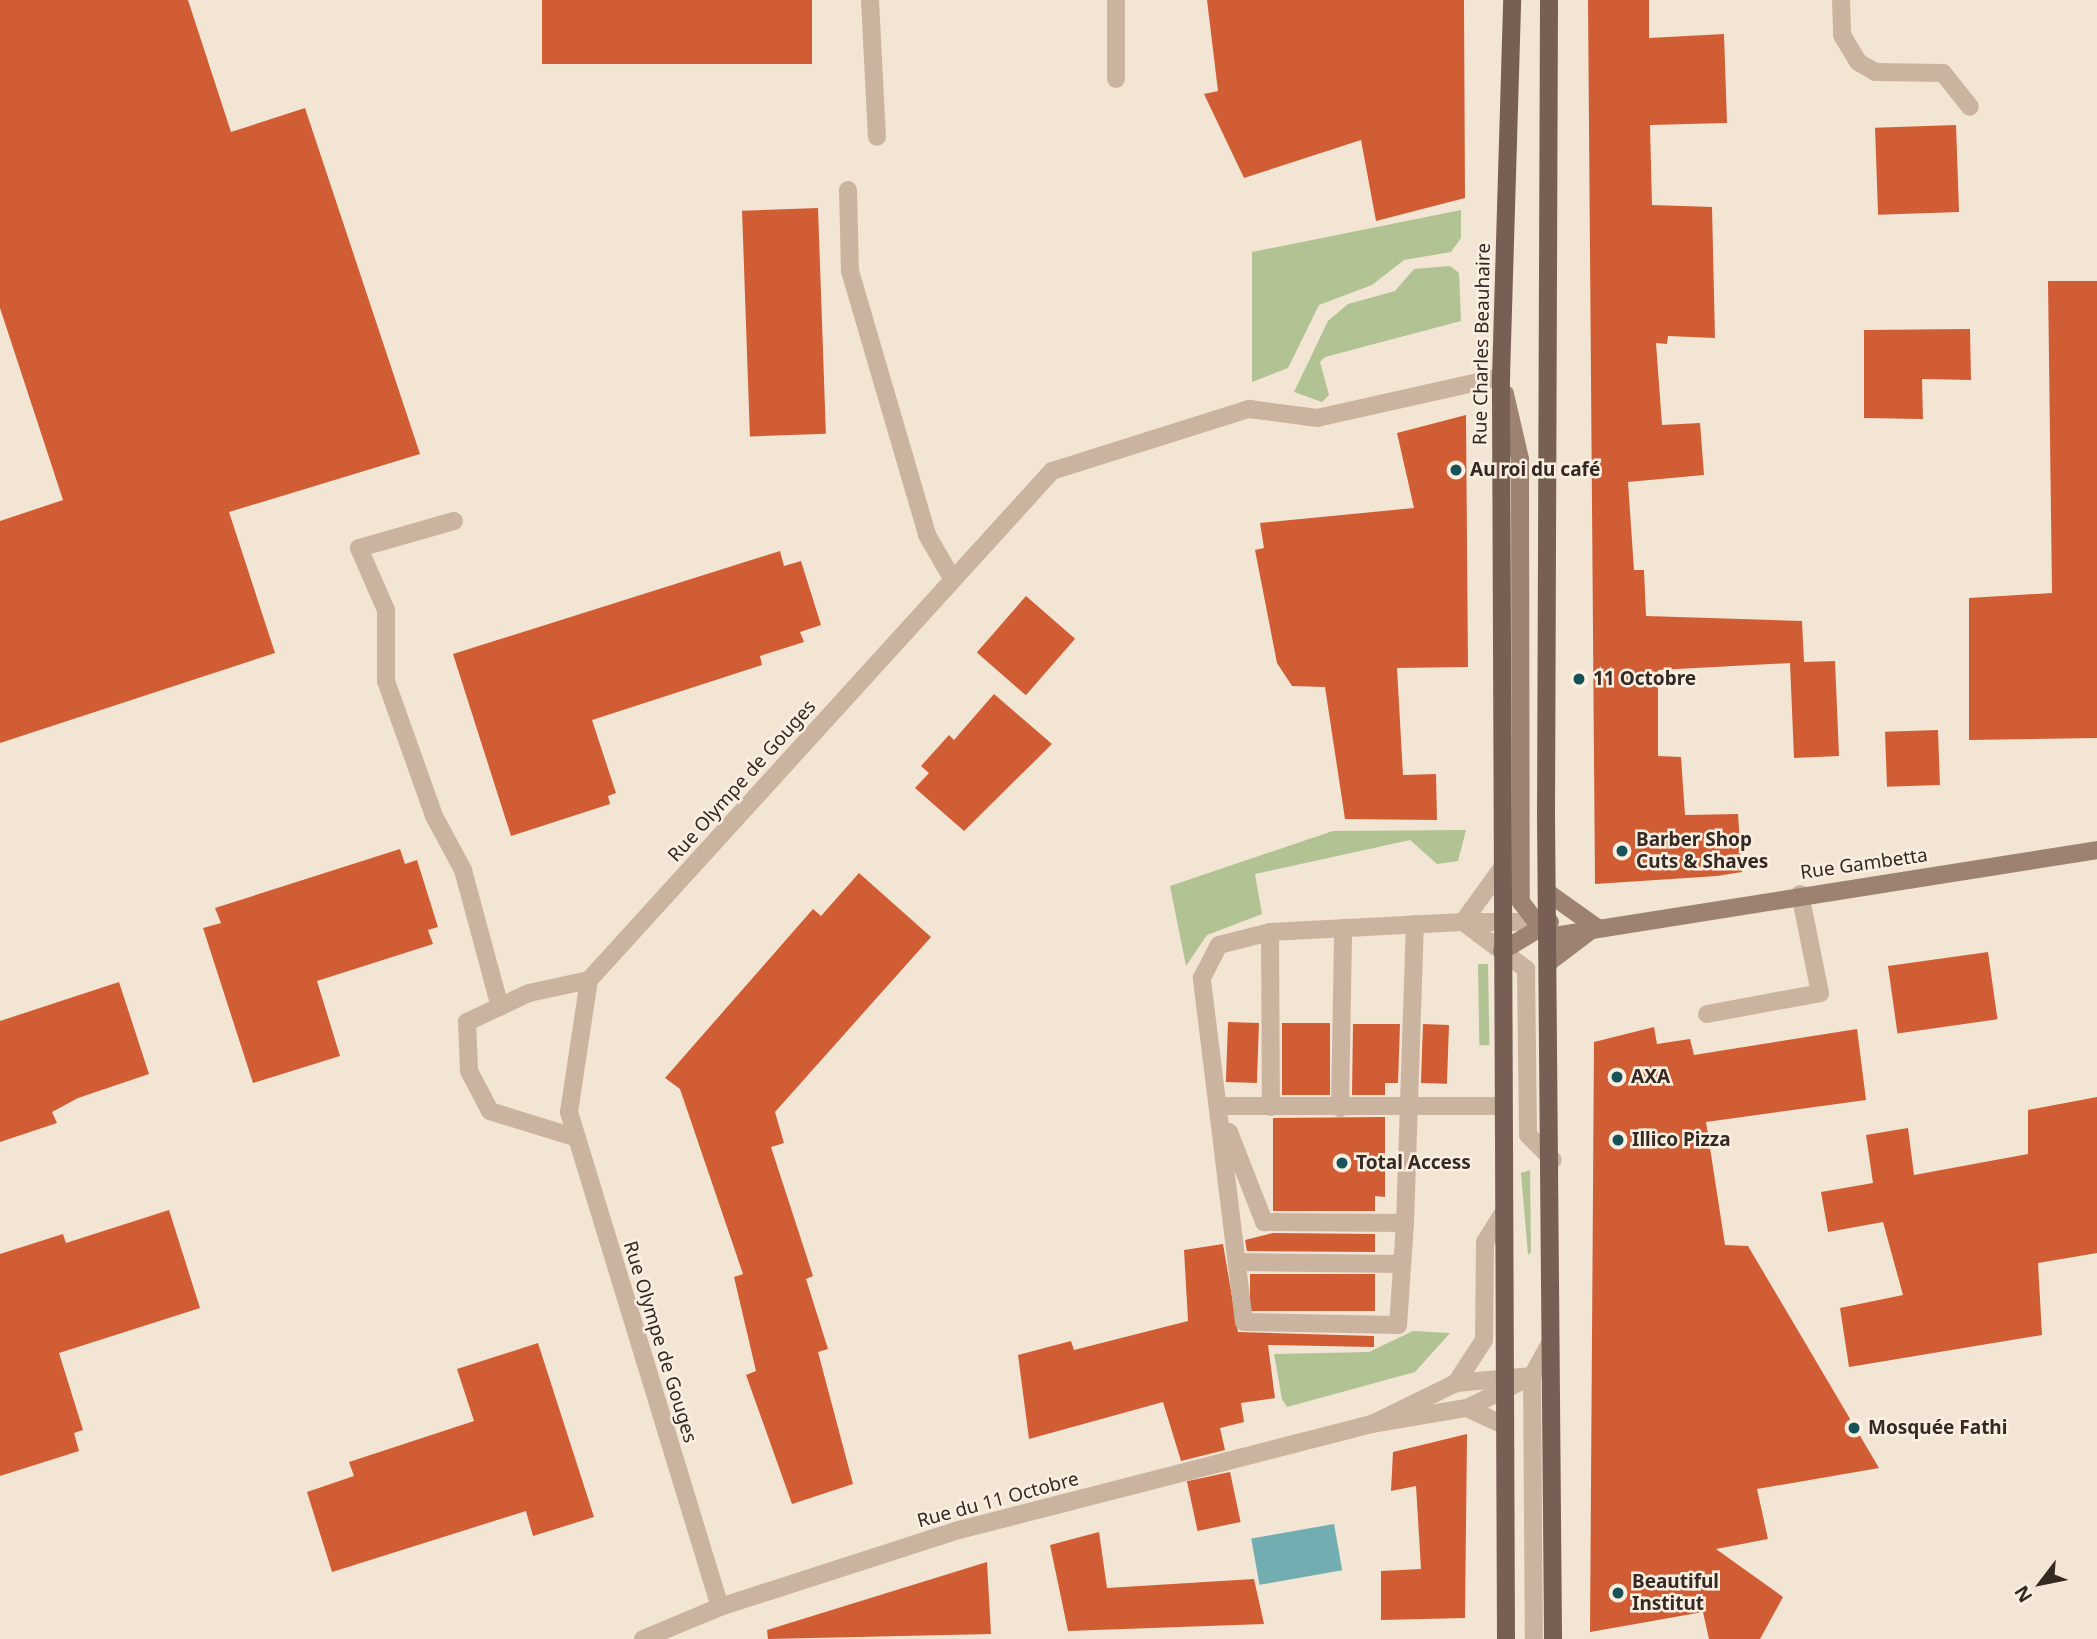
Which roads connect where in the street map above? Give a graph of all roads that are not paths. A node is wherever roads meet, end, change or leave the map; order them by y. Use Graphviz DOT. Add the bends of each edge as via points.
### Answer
graph roads {
  1 [pos="870,0"];
  2 [pos="1116,0"];
  3 [pos="1512,0"];
  4 [pos="1549,0"];
  5 [pos="1841,0"];
  6 [pos="1116,79"];
  7 [pos="1970,107"];
  8 [pos="877,137"];
  9 [pos="848,190"];
  10 [pos="1501,377"];
  11 [pos="454,521"];
  12 [pos="953,580"];
  13 [pos="2097,850"];
  14 [pos="1502,868"];
  15 [pos="1547,892"];
  16 [pos="1800,894"];
  17 [pos="1463,922"];
  18 [pos="1502,922"];
  19 [pos="1415,924"];
  20 [pos="1596,927"];
  21 [pos="1343,928"];
  22 [pos="1548,929"];
  23 [pos="1270,932"];
  24 [pos="1502,951"];
  25 [pos="1549,962"];
  26 [pos="589,980"];
  27 [pos="500,1007"];
  28 [pos="1707,1014"];
  29 [pos="1551,1074"];
  30 [pos="1528,1089"];
  31 [pos="1501,1105"];
  32 [pos="1219,1106"];
  33 [pos="1271,1107"];
  34 [pos="1340,1108"];
  35 [pos="1408,1108"];
  36 [pos="577,1139"];
  37 [pos="1553,1160"];
  38 [pos="1501,1216"];
  39 [pos="1405,1223"];
  40 [pos="1238,1262"];
  41 [pos="1402,1264"];
  42 [pos="1550,1344"];
  43 [pos="1532,1376"];
  44 [pos="1457,1382"];
  45 [pos="1467,1408"];
  46 [pos="1371,1424"];
  47 [pos="1503,1425"];
  48 [pos="720,1607"];
  49 [pos="643,1639"];
  50 [pos="1506,1639"];
  51 [pos="1534,1639"];
  52 [pos="1553,1639"];
  1 -- 8 [label="street"];
  2 -- 6 [label="street"];
  3 -- 10 [label="main road, Rue Charles Beauhaire"];
  4 -- 15 [label="main road"];
  5 -- 7 [label="street" via="1842,35 1858,62 1875,72 1943,73"];
  9 -- 12 [label="street" via="850,271 927,535"];
  10 -- 12 [label="street, Rue Olympe de Gouges" via="1317,418 1249,409 1052,471"];
  10 -- 14 [label="main road, Rue Charles Beauhaire"];
  10 -- 22 [label="main road" via="1520,459 1521,902"];
  11 -- 27 [label="street" via="359,548 386,610 386,681 435,816 463,870"];
  12 -- 26 [label="street, Rue Olympe de Gouges"];
  13 -- 16 [label="main road, Rue Gambetta"];
  14 -- 17 [label="street"];
  14 -- 18 [label="main road, Rue Charles Beauhaire"];
  15 -- 20 [label="main road"];
  15 -- 22 [label="main road"];
  16 -- 20 [label="main road, Rue Gambetta"];
  16 -- 28 [label="street" via="1820,993"];
  17 -- 18 [label="street"];
  17 -- 19 [label="street"];
  17 -- 24 [label="street"];
  18 -- 22 [label="street"];
  18 -- 24 [label="main road, Rue Charles Beauhaire"];
  19 -- 21 [label="street"];
  19 -- 35 [label="street"];
  20 -- 22 [label="main road, Rue Gambetta"];
  20 -- 25 [label="main road"];
  21 -- 23 [label="street"];
  21 -- 34 [label="street"];
  22 -- 24 [label="main road"];
  22 -- 25 [label="main road"];
  23 -- 32 [label="street" via="1219,945 1202,978"];
  23 -- 33 [label="street"];
  24 -- 30 [label="street" via="1526,970"];
  24 -- 31 [label="main road, Rue Charles Beauhaire"];
  25 -- 29 [label="main road"];
  26 -- 27 [label="street"];
  26 -- 36 [label="street, Rue Olympe de Gouges" via="569,1112"];
  27 -- 36 [label="street" via="467,1022 469,1071 490,1111"];
  29 -- 30 [label="street"];
  29 -- 37 [label="main road"];
  30 -- 31 [label="street"];
  30 -- 37 [label="street" via="1528,1135"];
  31 -- 35 [label="street"];
  31 -- 38 [label="main road, Rue Charles Beauhaire"];
  32 -- 33 [label="street"];
  32 -- 39 [label="street" via="1264,1222"];
  32 -- 40 [label="street"];
  33 -- 34 [label="street"];
  34 -- 35 [label="street"];
  35 -- 39 [label="street"];
  36 -- 48 [label="street, Rue Olympe de Gouges"];
  37 -- 42 [label="main road"];
  38 -- 44 [label="street" via="1485,1242 1484,1340"];
  38 -- 47 [label="main road, Rue Charles Beauhaire"];
  39 -- 41 [label="street"];
  40 -- 41 [label="street"];
  40 -- 41 [label="street" via="1244,1322 1398,1325"];
  42 -- 43 [label="street"];
  42 -- 52 [label="main road"];
  43 -- 44 [label="street"];
  43 -- 45 [label="street, Rue du 11 Octobre"];
  43 -- 51 [label="street"];
  44 -- 46 [label="street, Rue du 11 Octobre"];
  45 -- 46 [label="street, Rue du 11 Octobre"];
  45 -- 47 [label="street"];
  46 -- 48 [label="street, Rue du 11 Octobre" via="959,1530"];
  47 -- 50 [label="main road, Rue Charles Beauhaire"];
  48 -- 49 [label="street, Rue du 11 Octobre"];
}
